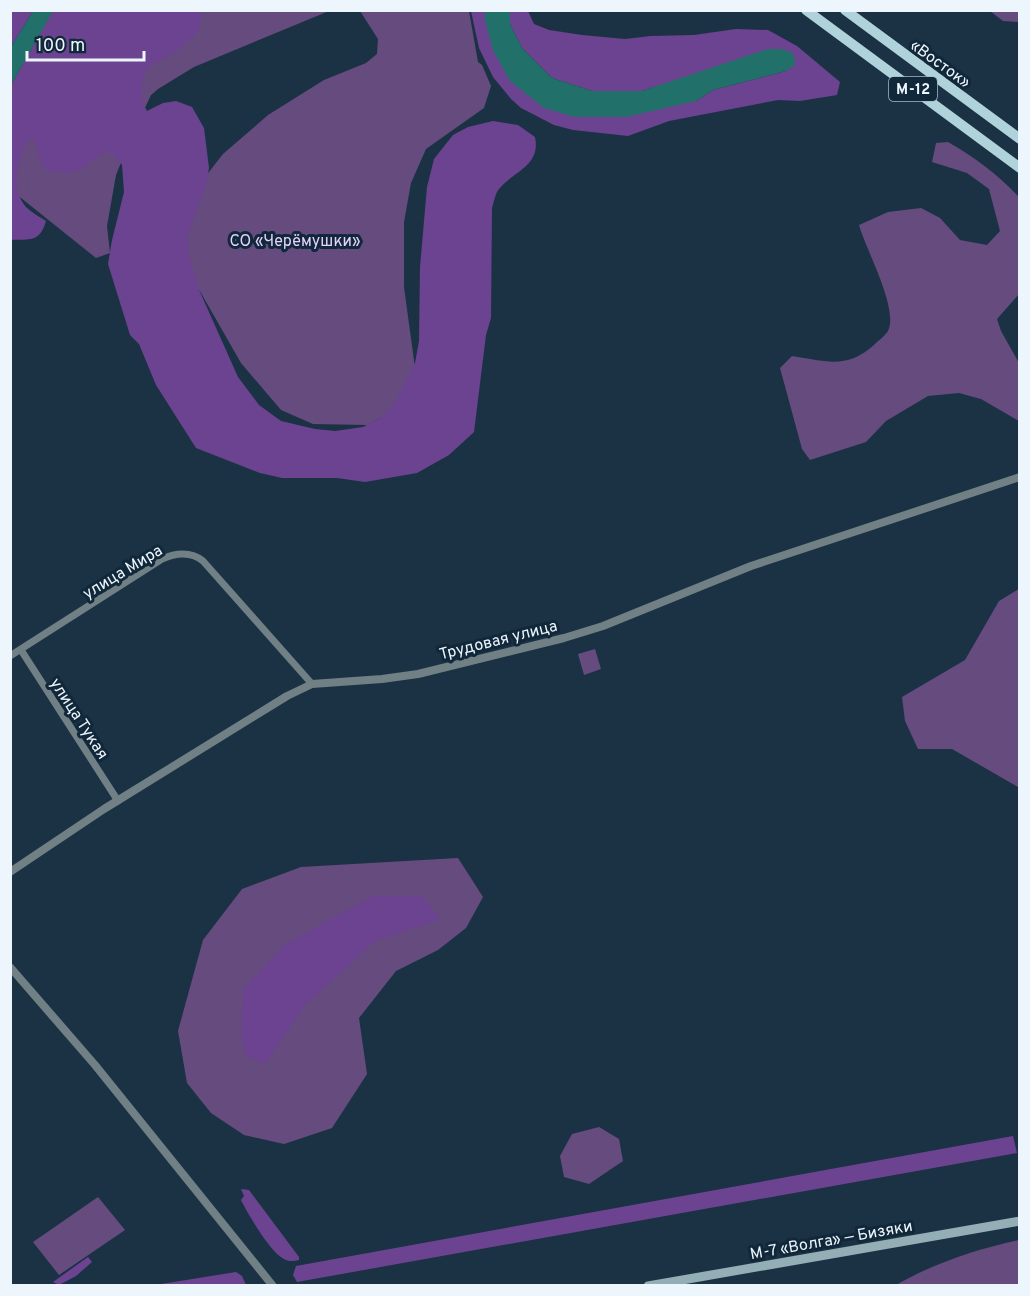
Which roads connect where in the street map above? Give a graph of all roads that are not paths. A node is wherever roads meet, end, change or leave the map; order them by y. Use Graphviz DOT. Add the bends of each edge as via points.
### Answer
graph roads {
  1 [pos="806,10"];
  2 [pos="845,10"];
  3 [pos="1020,139"];
  4 [pos="1020,168"];
  5 [pos="1020,477"];
  6 [pos="21,650"];
  7 [pos="10,656"];
  8 [pos="312,684"];
  9 [pos="117,801"];
  10 [pos="10,872"];
  11 [pos="10,968"];
  12 [pos="1020,1221"];
  13 [pos="273,1286"];
  14 [pos="648,1286"];
  1 -- 4 [label="main road, М-12"];
  2 -- 3 [label="main road, «Восток» / М-12"];
  5 -- 8 [label="street, Трудовая улица" via="751,566 564,638 418,674"];
  6 -- 7 [label="street, улица Мира"];
  6 -- 8 [label="street, улица Мира" via="162,559 187,554 203,561"];
  6 -- 9 [label="street, улица Тукая"];
  8 -- 9 [label="street, Трудовая улица"];
  9 -- 10 [label="street, Трудовая улица"];
  11 -- 13 [label="street" via="102,1074"];
  12 -- 14 [label="main road, М-7 «Волга» — Бизяки"];
}
